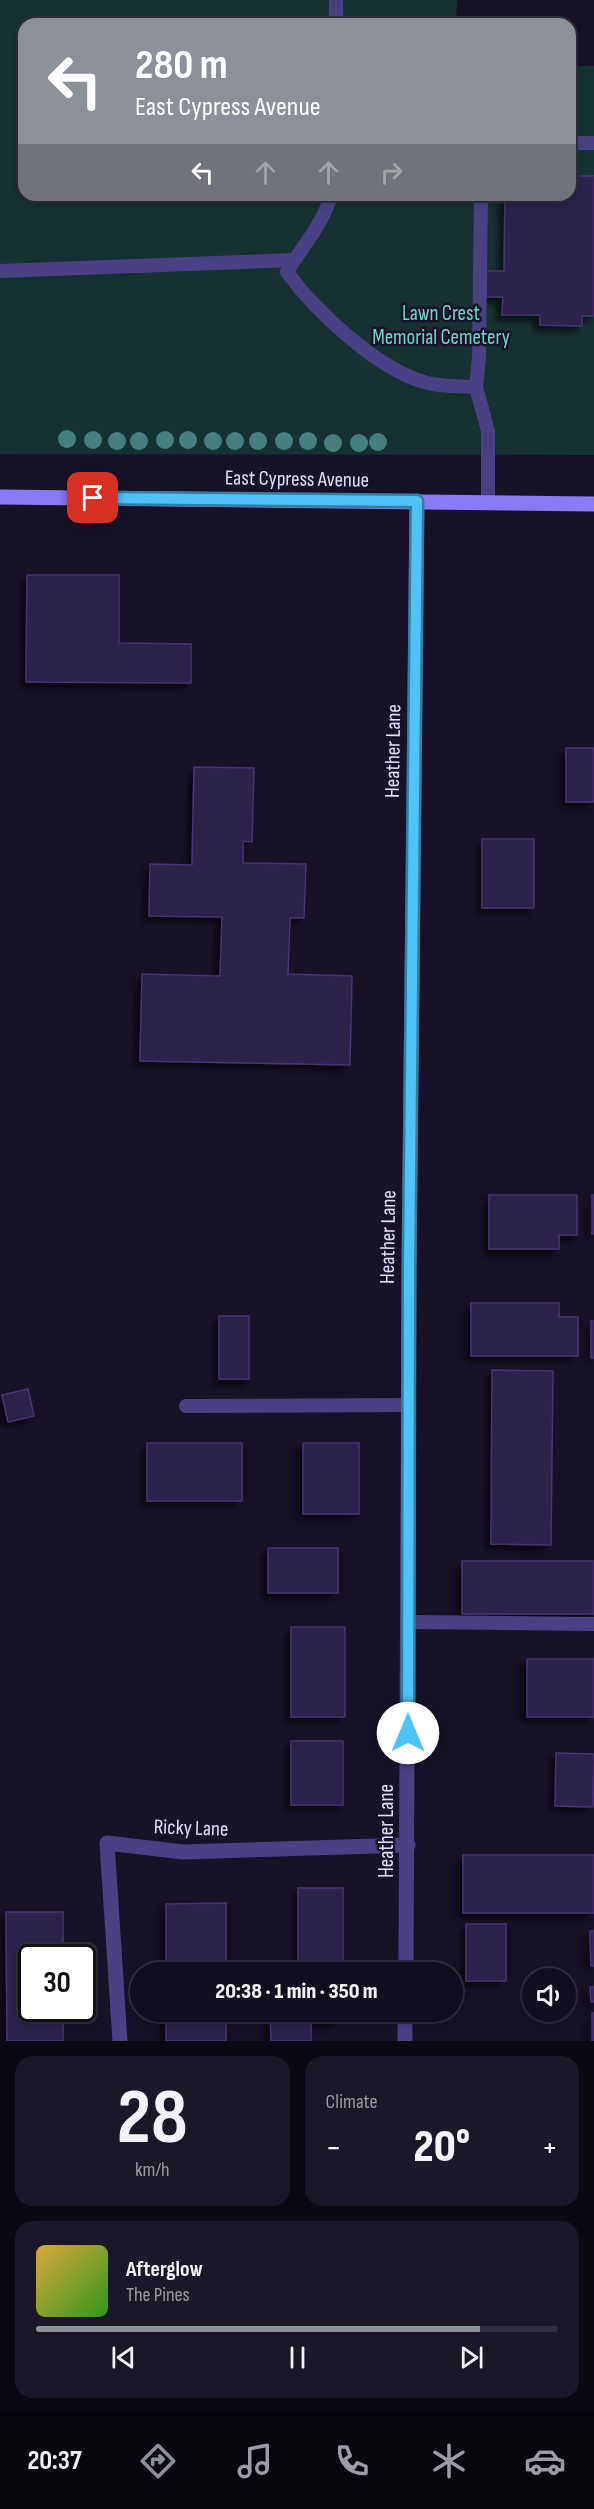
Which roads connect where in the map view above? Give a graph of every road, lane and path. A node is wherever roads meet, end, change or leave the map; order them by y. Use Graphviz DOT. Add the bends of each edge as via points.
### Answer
graph roads {
  1 [pos="336,0"];
  2 [pos="336,18"];
  3 [pos="594,143"];
  4 [pos="576,144"];
  5 [pos="329,201"];
  6 [pos="481,201"];
  7 [pos="294,260"];
  8 [pos="0,271"];
  9 [pos="476,387"];
  10 [pos="0,497"];
  11 [pos="417,501"];
  12 [pos="488,502"];
  13 [pos="594,504"];
  14 [pos="408,1405"];
  15 [pos="186,1406"];
  16 [pos="408,1622"];
  17 [pos="594,1624"];
  18 [pos="408,1845"];
  19 [pos="406,1962"];
  20 [pos="405,2022"];
  21 [pos="120,2041"];
  22 [pos="405,2041"];
  1 -- 2 [label="lane"];
  3 -- 4 [label="lane"];
  5 -- 7 [label="lane" via="320,224"];
  6 -- 9 [label="lane"];
  7 -- 8 [label="lane"];
  7 -- 9 [label="lane" via="287,272 303,295 345,335 411,378"];
  9 -- 12 [label="lane" via="488,431"];
  10 -- 11 [label="main road, East Cypress Avenue"];
  11 -- 12 [label="main road, East Cypress Avenue"];
  11 -- 14 [label="street, Heather Lane"];
  12 -- 13 [label="main road, East Cypress Avenue"];
  14 -- 15 [label="lane"];
  14 -- 16 [label="street, Heather Lane"];
  16 -- 17 [label="lane"];
  16 -- 18 [label="street, Heather Lane"];
  18 -- 19 [label="street, Heather Lane"];
  18 -- 21 [label="street, Ricky Lane" via="183,1852 107,1844"];
  20 -- 22 [label="street"];
}
